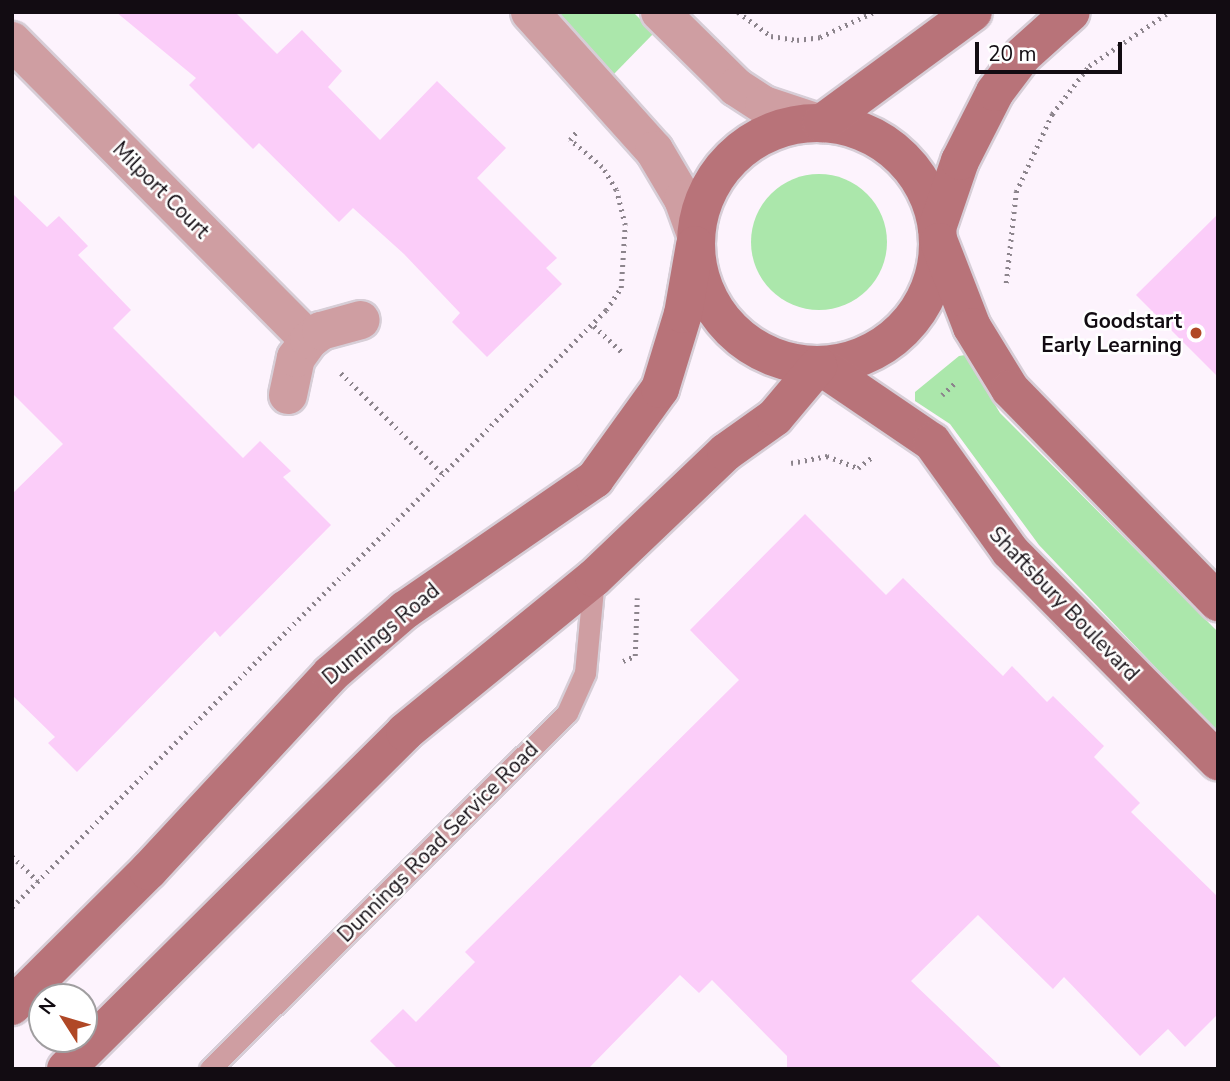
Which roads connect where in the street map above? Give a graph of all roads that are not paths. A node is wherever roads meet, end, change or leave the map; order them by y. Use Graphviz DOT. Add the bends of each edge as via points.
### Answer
graph roads {
  1 [pos="530,12"];
  2 [pos="660,12"];
  3 [pos="973,12"];
  4 [pos="1072,12"];
  5 [pos="12,41"];
  6 [pos="819,123"];
  7 [pos="937,234"];
  8 [pos="695,240"];
  9 [pos="361,320"];
  10 [pos="309,340"];
  11 [pos="819,366"];
  12 [pos="288,395"];
  13 [pos="594,578"];
  14 [pos="1218,602"];
  15 [pos="1218,761"];
  16 [pos="12,1006"];
  17 [pos="66,1069"];
  18 [pos="210,1069"];
  1 -- 8 [label="street" via="654,150 683,199"];
  2 -- 6 [label="street" via="736,87 764,105"];
  3 -- 6 [label="main road"];
  4 -- 7 [label="main road" via="1023,55 995,92 960,161"];
  5 -- 10 [label="street, Milport Court"];
  6 -- 7 [label="main road" via="855,129 903,158 923,186"];
  6 -- 8 [label="main road" via="772,132 734,156 712,182"];
  7 -- 11 [label="main road" via="928,292 905,328 871,353"];
  7 -- 14 [label="main road" via="960,302 995,370"];
  8 -- 11 [label="main road" via="702,286 731,331 765,355"];
  8 -- 16 [label="main road, Dunnings Road" via="683,314 660,388 595,480 405,610 331,674 148,871"];
  9 -- 10 [label="street" via="328,328"];
  10 -- 12 [label="street" via="296,358"];
  11 -- 13 [label="main road" via="775,417 726,452"];
  11 -- 15 [label="main road, Shaftsbury Boulevard" via="932,442 1010,551"];
  13 -- 17 [label="main road" via="405,732"];
  13 -- 18 [label="lane, Dunnings Road Service Road" via="586,673 567,713"];
}
